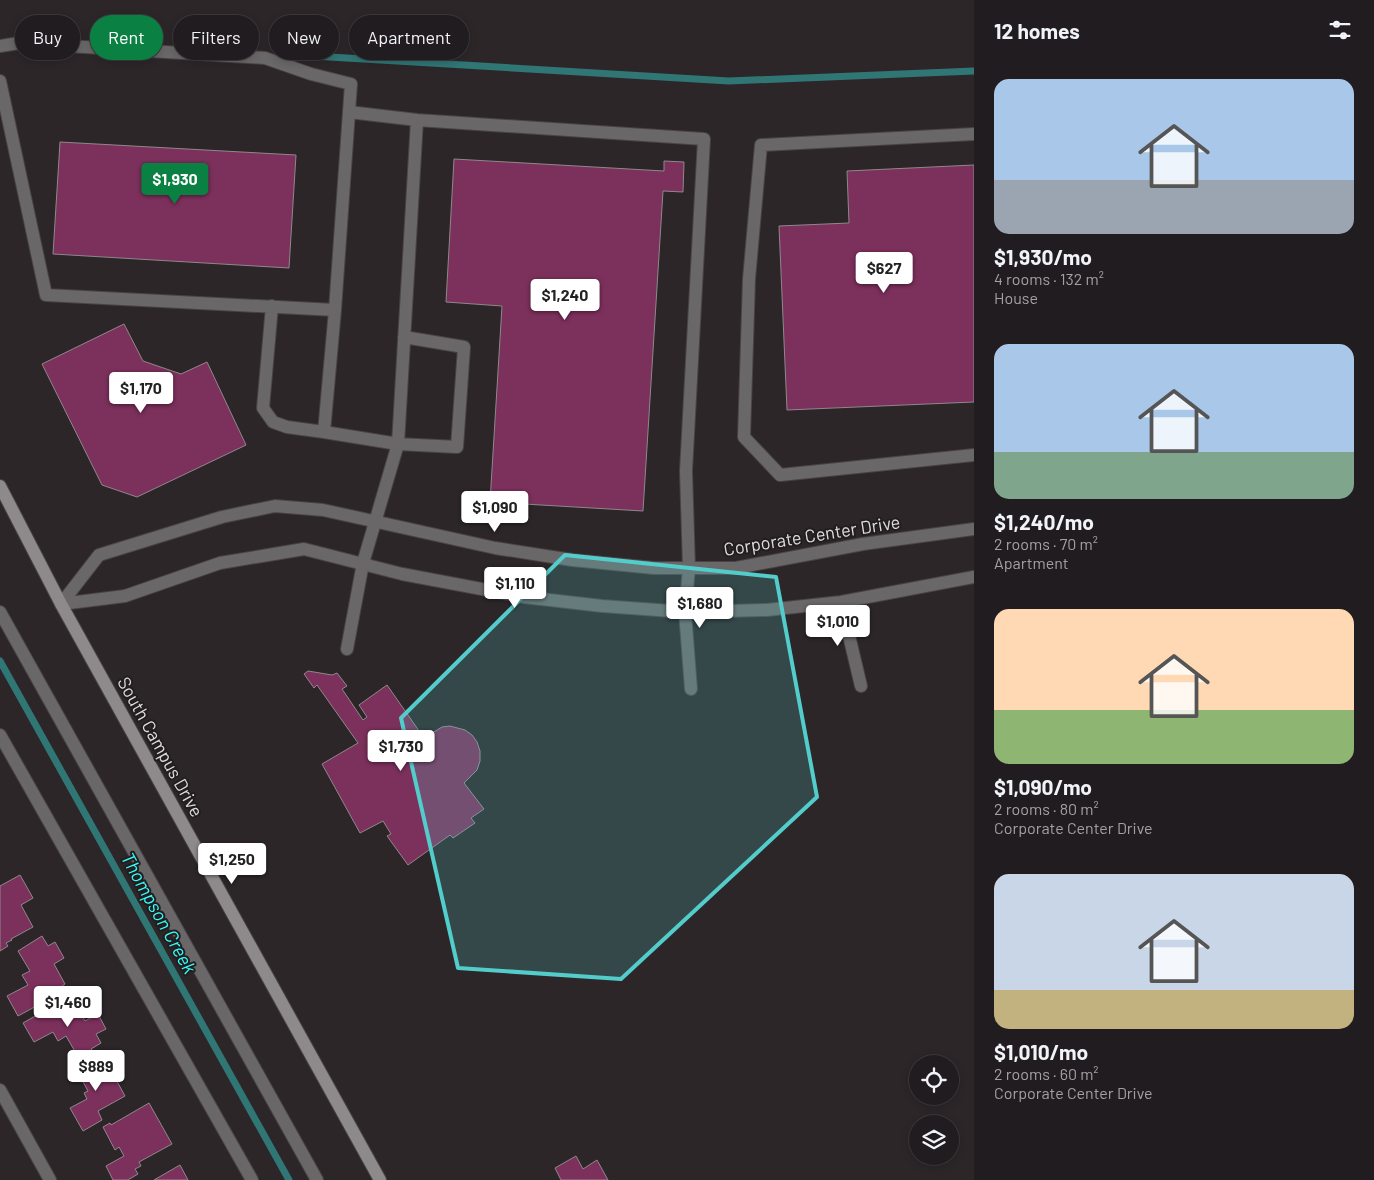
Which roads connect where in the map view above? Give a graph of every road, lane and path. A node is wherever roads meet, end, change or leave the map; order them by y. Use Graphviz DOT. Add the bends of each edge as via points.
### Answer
graph roads {
  1 [pos="0,46"];
  2 [pos="0,81"];
  3 [pos="349,112"];
  4 [pos="417,120"];
  5 [pos="974,134"];
  6 [pos="272,306"];
  7 [pos="335,310"];
  8 [pos="404,338"];
  9 [pos="324,432"];
  10 [pos="398,444"];
  11 [pos="974,455"];
  12 [pos="0,486"];
  13 [pos="376,520"];
  14 [pos="974,529"];
  15 [pos="363,563"];
  16 [pos="689,568"];
  17 [pos="974,577"];
  18 [pos="841,602"];
  19 [pos="61,604"];
  20 [pos="0,612"];
  21 [pos="685,612"];
  22 [pos="347,649"];
  23 [pos="861,686"];
  24 [pos="691,689"];
  25 [pos="0,735"];
  26 [pos="0,1090"];
  27 [pos="50,1180"];
  28 [pos="252,1180"];
  29 [pos="317,1180"];
  30 [pos="380,1180"];
  1 -- 3 [label="street" via="19,44 265,58 350,84"];
  2 -- 6 [label="street" via="46,295"];
  3 -- 4 [label="street"];
  3 -- 7 [label="street"];
  4 -- 8 [label="street"];
  4 -- 16 [label="street" via="704,139 686,471"];
  5 -- 11 [label="street" via="761,145 750,279 744,438 780,475"];
  6 -- 7 [label="street"];
  6 -- 9 [label="street" via="264,408 273,422"];
  7 -- 9 [label="street"];
  8 -- 10 [label="street"];
  8 -- 10 [label="street" via="464,347 457,447"];
  9 -- 10 [label="street"];
  10 -- 13 [label="street"];
  12 -- 19 [label="street, South Campus Drive"];
  13 -- 15 [label="street"];
  13 -- 16 [label="street, Corporate Center Drive" via="495,548 572,560"];
  13 -- 19 [label="street, Corporate Center Drive" via="324,510 275,506 222,517 99,555"];
  14 -- 16 [label="street, Corporate Center Drive" via="863,544 736,568"];
  15 -- 19 [label="street" via="304,549 220,563 125,596"];
  15 -- 21 [label="street" via="402,574 524,597"];
  15 -- 22 [label="street"];
  16 -- 21 [label="street"];
  17 -- 18 [label="street"];
  18 -- 21 [label="street" via="767,610"];
  18 -- 23 [label="street"];
  19 -- 30 [label="street, South Campus Drive"];
  20 -- 29 [label="street"];
  21 -- 24 [label="street"];
  25 -- 28 [label="street"];
  26 -- 27 [label="street"];
}
